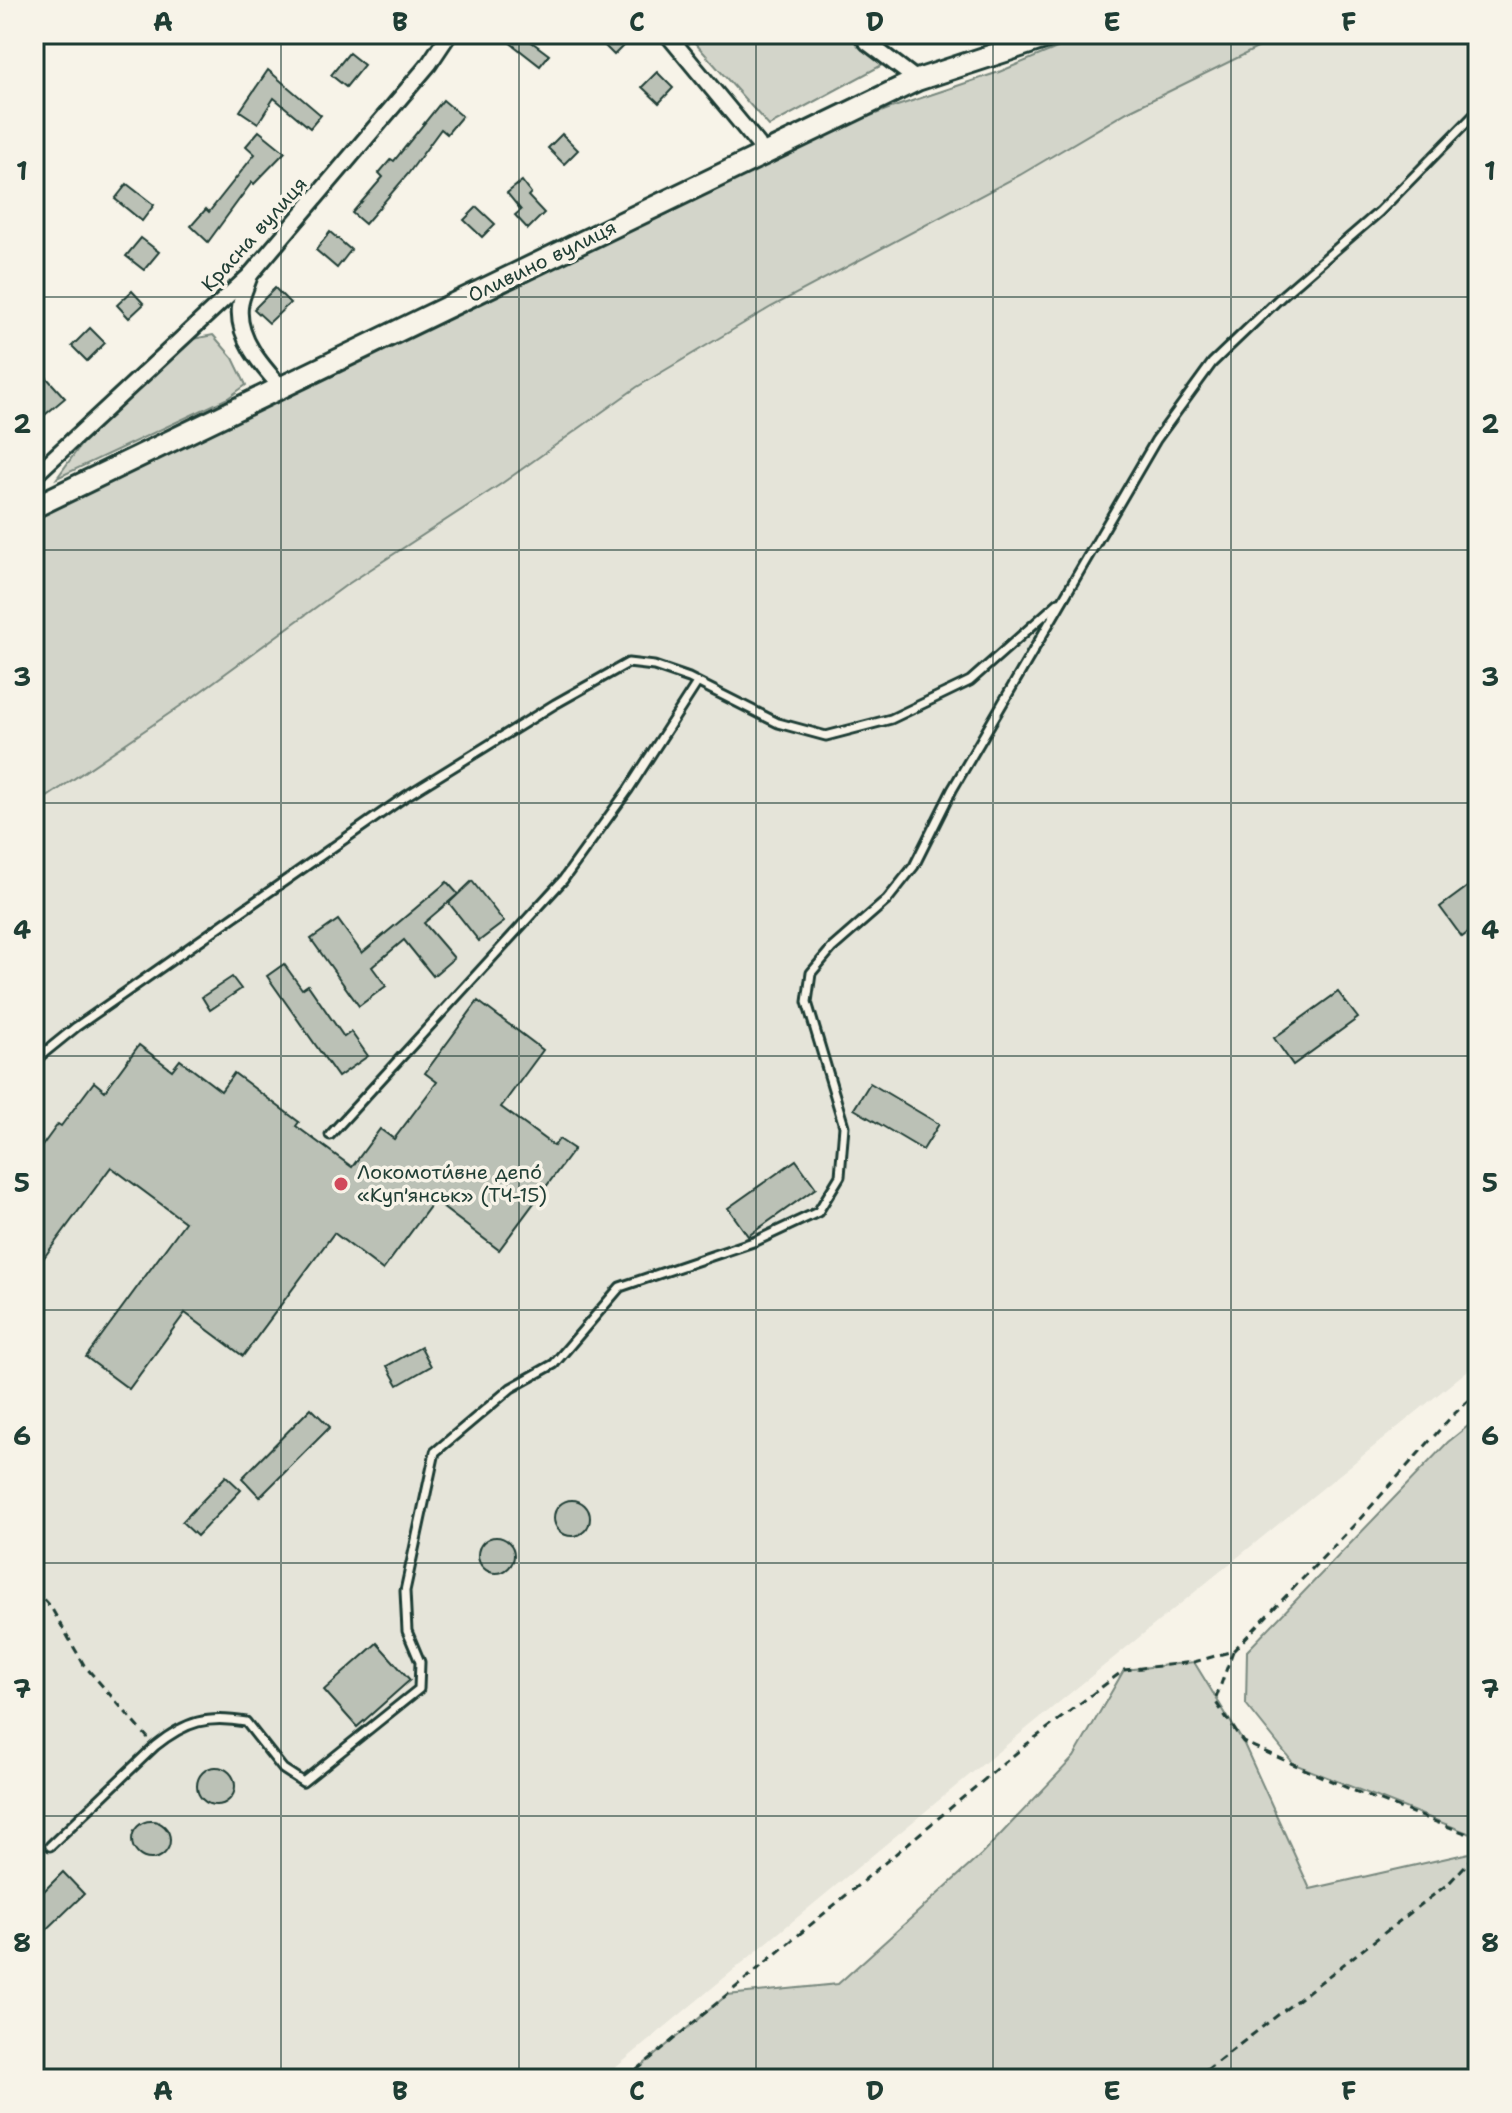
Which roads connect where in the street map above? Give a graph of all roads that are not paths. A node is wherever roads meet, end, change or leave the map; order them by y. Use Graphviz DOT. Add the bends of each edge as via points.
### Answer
graph roads {
  1 [pos="449,34"];
  2 [pos="667,34"];
  3 [pos="860,34"];
  4 [pos="1057,34"];
  5 [pos="917,80"];
  6 [pos="1478,111"];
  7 [pos="762,153"];
  8 [pos="250,275"];
  9 [pos="280,386"];
  10 [pos="34,476"];
  11 [pos="34,507"];
  12 [pos="1065,597"];
  13 [pos="697,683"];
  14 [pos="34,1061"];
  15 [pos="330,1135"];
  16 [pos="50,1846"];
  1 -- 8 [label="street, Красна вулиця"];
  2 -- 7 [label="street"];
  3 -- 5 [label="street"];
  4 -- 5 [label="street, Оливино вулиця"];
  5 -- 7 [label="street, Оливино вулиця"];
  6 -- 12 [label="lane" via="1379,212 1212,363 1156,440"];
  7 -- 9 [label="street, Оливино вулиця"];
  8 -- 9 [label="street" via="240,307 243,329 256,360"];
  8 -- 10 [label="street, Красна вулиця"];
  9 -- 11 [label="street, Оливино вулиця"];
  12 -- 13 [label="lane" via="970,681 891,719 826,736 778,723"];
  12 -- 16 [label="lane" via="952,790 914,866 887,900 811,973 807,1002 844,1126 840,1176 818,1212 756,1241 620,1287 554,1364 511,1388 435,1452 405,1591 407,1631 420,1662 419,1689 303,1782 283,1769 246,1722 219,1717 199,1721 169,1734"];
  13 -- 14 [label="lane" via="654,666 628,663 555,704 406,796"];
  13 -- 15 [label="lane" via="563,880"];
}
